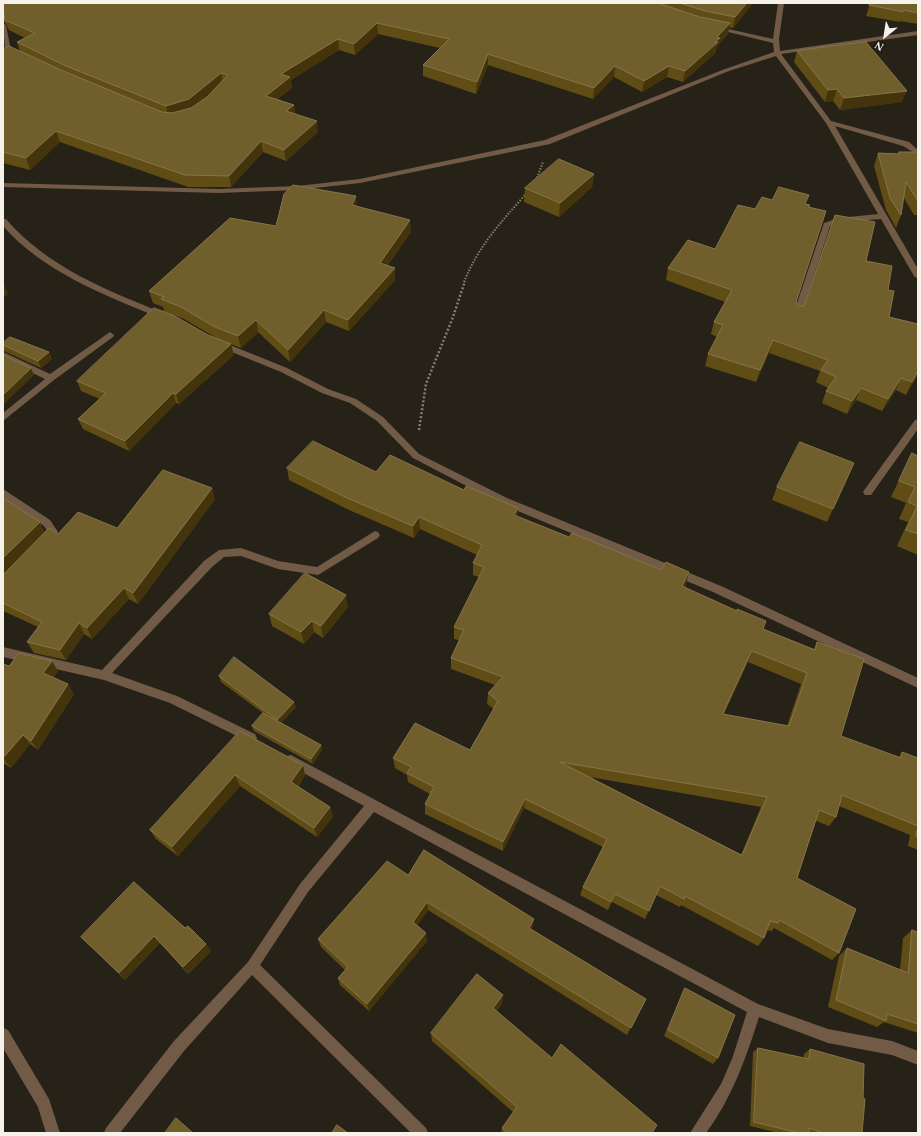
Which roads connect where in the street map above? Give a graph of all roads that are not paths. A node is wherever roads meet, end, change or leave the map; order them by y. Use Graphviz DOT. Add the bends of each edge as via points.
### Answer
graph roads {
  1 [pos="781,3"];
  2 [pos="3,25"];
  3 [pos="708,26"];
  4 [pos="918,33"];
  5 [pos="774,42"];
  6 [pos="9,52"];
  7 [pos="777,53"];
  8 [pos="829,122"];
  9 [pos="918,153"];
  10 [pos="3,185"];
  11 [pos="884,216"];
  12 [pos="3,221"];
  13 [pos="918,276"];
  14 [pos="797,315"];
  15 [pos="174,320"];
  16 [pos="110,335"];
  17 [pos="214,342"];
  18 [pos="3,355"];
  19 [pos="51,378"];
  20 [pos="3,418"];
  21 [pos="918,422"];
  22 [pos="868,492"];
  23 [pos="3,493"];
  24 [pos="375,535"];
  25 [pos="42,545"];
  26 [pos="3,652"];
  27 [pos="104,675"];
  28 [pos="918,683"];
  29 [pos="263,745"];
  30 [pos="284,756"];
  31 [pos="372,805"];
  32 [pos="252,966"];
  33 [pos="755,1009"];
  34 [pos="3,1035"];
  35 [pos="918,1058"];
  36 [pos="53,1133"];
  37 [pos="111,1133"];
  38 [pos="421,1133"];
  39 [pos="697,1133"];
  1 -- 5 [label="street" via="782,9"];
  2 -- 6 [label="street"];
  3 -- 5 [label="street"];
  4 -- 7 [label="street"];
  5 -- 7 [label="street"];
  7 -- 8 [label="street"];
  7 -- 10 [label="street" via="727,70 547,142 367,180 297,188 219,191"];
  8 -- 9 [label="street" via="906,144"];
  8 -- 11 [label="street"];
  11 -- 13 [label="street"];
  11 -- 14 [label="street" via="839,220 827,225"];
  12 -- 15 [label="street" via="42,258 138,306"];
  16 -- 19 [label="street"];
  17 -- 28 [label="street" via="354,402 380,419 416,456 504,501 717,590"];
  18 -- 19 [label="street"];
  19 -- 20 [label="street"];
  21 -- 22 [label="street"];
  23 -- 25 [label="street" via="47,523 52,532"];
  24 -- 27 [label="street" via="318,571 278,565 241,552 222,554 208,564"];
  26 -- 27 [label="street"];
  27 -- 29 [label="street" via="173,699"];
  30 -- 31 [label="street"];
  31 -- 32 [label="street" via="304,888"];
  31 -- 33 [label="street"];
  32 -- 37 [label="street" via="179,1046"];
  32 -- 38 [label="street"];
  33 -- 35 [label="street" via="828,1036 892,1048"];
  33 -- 39 [label="street" via="730,1085 713,1115"];
  34 -- 36 [label="street" via="44,1104"];
}
